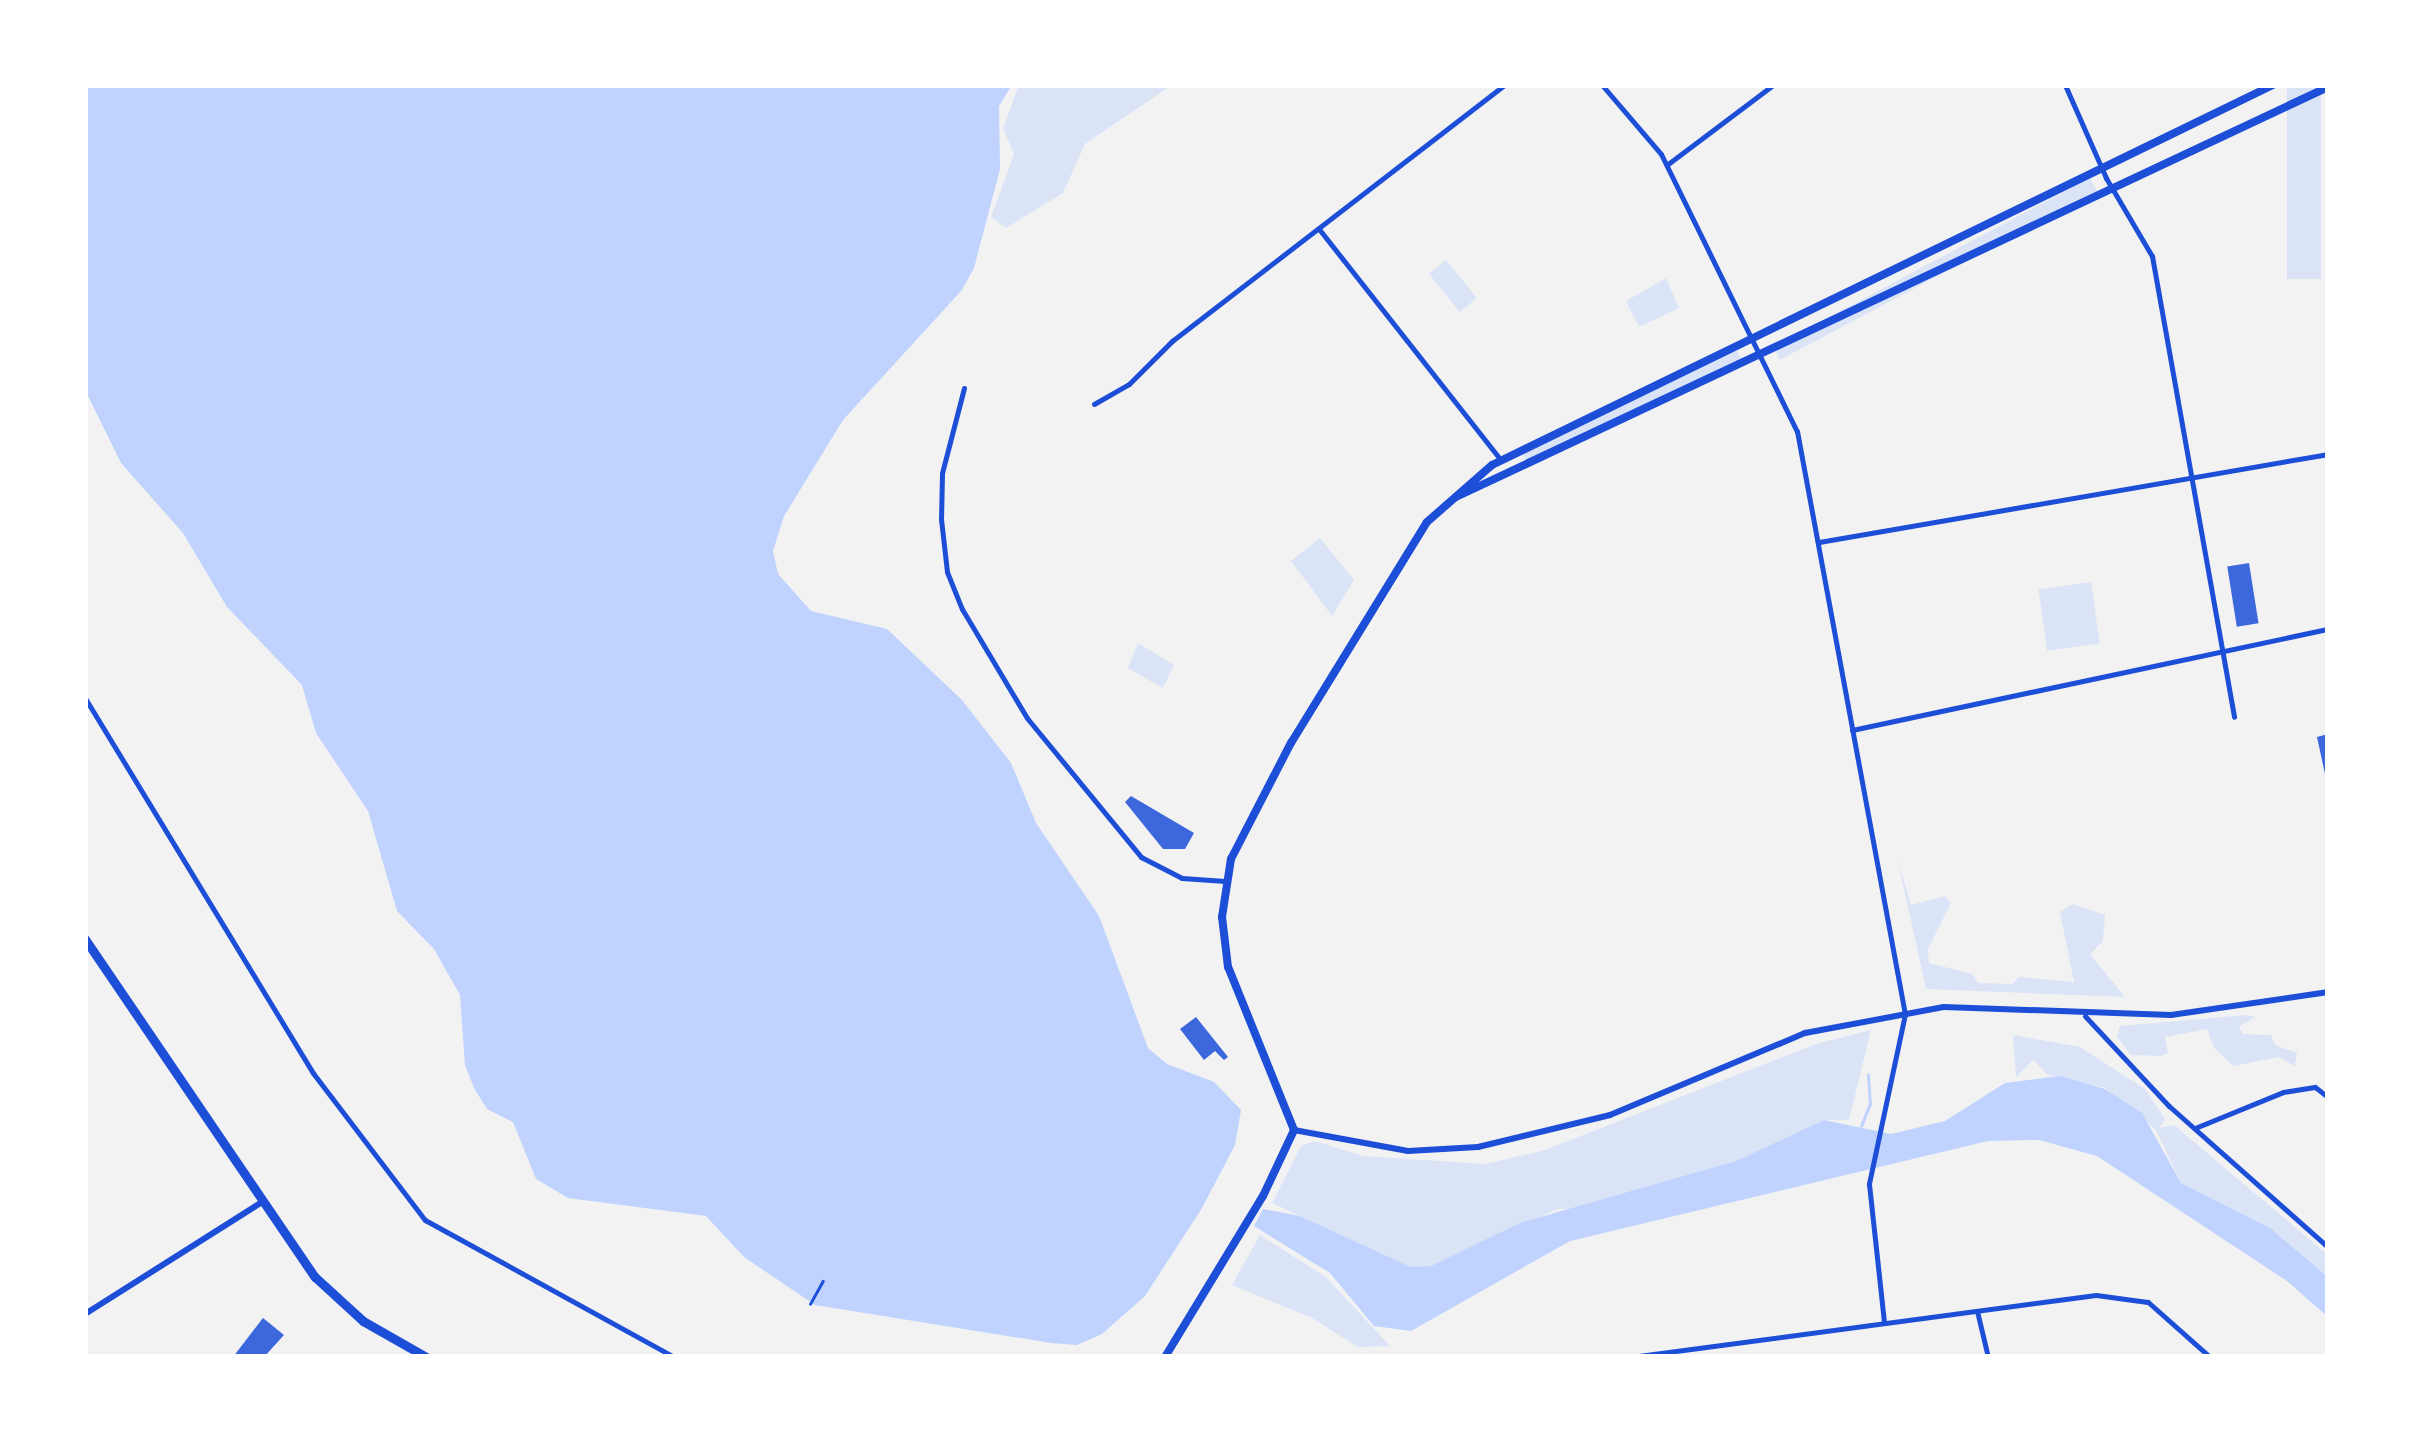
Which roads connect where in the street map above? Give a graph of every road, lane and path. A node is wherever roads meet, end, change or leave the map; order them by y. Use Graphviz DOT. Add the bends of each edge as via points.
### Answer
graph roads {
  1 [pos="1504,85"];
  2 [pos="1602,85"];
  3 [pos="1773,85"];
  4 [pos="2065,85"];
  5 [pos="2272,85"];
  6 [pos="2328,87"];
  7 [pos="1667,165"];
  8 [pos="2101,168"];
  9 [pos="2112,188"];
  10 [pos="1319,229"];
  11 [pos="1751,338"];
  12 [pos="1762,358"];
  13 [pos="964,388"];
  14 [pos="1094,404"];
  15 [pos="2328,454"];
  16 [pos="1501,460"];
  17 [pos="2192,477"];
  18 [pos="1452,499"];
  19 [pos="1819,542"];
  20 [pos="2328,629"];
  21 [pos="2221,652"];
  22 [pos="85,698"];
  23 [pos="2234,717"];
  24 [pos="1852,730"];
  25 [pos="1225,882"];
  26 [pos="85,939"];
  27 [pos="2328,992"];
  28 [pos="1905,1014"];
  29 [pos="2084,1016"];
  30 [pos="2328,1096"];
  31 [pos="2195,1128"];
  32 [pos="1294,1130"];
  33 [pos="262,1202"];
  34 [pos="2328,1247"];
  35 [pos="823,1281"];
  36 [pos="810,1304"];
  37 [pos="1977,1311"];
  38 [pos="85,1314"];
  39 [pos="1884,1320"];
  40 [pos="1656,1355"];
  41 [pos="426,1357"];
  42 [pos="674,1357"];
  43 [pos="1165,1357"];
  44 [pos="1631,1357"];
  45 [pos="1988,1357"];
  46 [pos="2210,1357"];
  1 -- 10 [label="street"];
  2 -- 7 [label="street"];
  3 -- 7 [label="street"];
  4 -- 8 [label="street"];
  5 -- 8 [label="main road"];
  6 -- 9 [label="main road"];
  7 -- 11 [label="street"];
  8 -- 9 [label="street"];
  8 -- 11 [label="main road"];
  9 -- 12 [label="main road"];
  9 -- 17 [label="street" via="2152,256"];
  10 -- 14 [label="street" via="1172,341 1129,384"];
  10 -- 16 [label="street"];
  11 -- 12 [label="street"];
  11 -- 16 [label="main road"];
  12 -- 18 [label="main road"];
  12 -- 19 [label="street" via="1797,431"];
  13 -- 25 [label="street" via="942,474 947,572 962,608 1027,718 1140,856 1182,878"];
  15 -- 17 [label="street"];
  16 -- 18 [label="main road"];
  17 -- 19 [label="street"];
  17 -- 21 [label="street"];
  18 -- 25 [label="main road" via="1417,535 1298,733 1244,828"];
  19 -- 24 [label="street"];
  20 -- 21 [label="street"];
  21 -- 23 [label="street"];
  21 -- 24 [label="street"];
  22 -- 42 [label="street" via="314,1073 425,1220"];
  24 -- 28 [label="street"];
  25 -- 32 [label="main road" via="1228,968"];
  26 -- 33 [label="main road"];
  27 -- 29 [label="street" via="2178,1015"];
  28 -- 29 [label="street" via="1966,1005"];
  28 -- 32 [label="street" via="1805,1034 1610,1115 1497,1144 1408,1151"];
  28 -- 39 [label="street" via="1869,1184"];
  29 -- 31 [label="street"];
  30 -- 31 [label="street" via="2315,1087 2259,1099"];
  31 -- 34 [label="street"];
  32 -- 43 [label="main road" via="1233,1249"];
  33 -- 38 [label="street"];
  33 -- 41 [label="main road" via="338,1300"];
  35 -- 36 [label="path"];
  37 -- 39 [label="street"];
  37 -- 45 [label="street"];
  37 -- 46 [label="street" via="2096,1294 2148,1302"];
  39 -- 40 [label="street"];
  40 -- 44 [label="street"];
}
